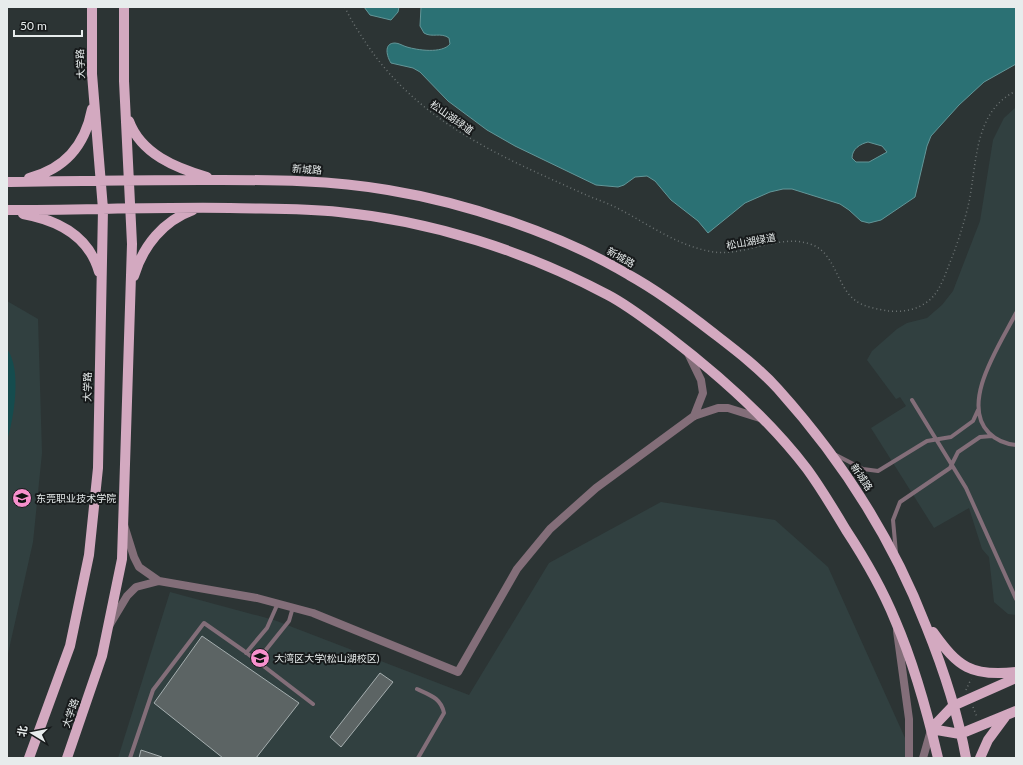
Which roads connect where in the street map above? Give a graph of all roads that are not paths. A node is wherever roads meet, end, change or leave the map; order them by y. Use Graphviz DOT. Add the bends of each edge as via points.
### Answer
graph roads {
  1 [pos="92,7"];
  2 [pos="124,7"];
  3 [pos="93,89"];
  4 [pos="126,110"];
  5 [pos="130,180"];
  6 [pos="219,180"];
  7 [pos="101,181"];
  8 [pos="8,182"];
  9 [pos="130,207"];
  10 [pos="200,208"];
  11 [pos="103,209"];
  12 [pos="7,211"];
  13 [pos="101,281"];
  14 [pos="131,289"];
  15 [pos="1016,313"];
  16 [pos="687,351"];
  17 [pos="912,400"];
  18 [pos="978,410"];
  19 [pos="694,416"];
  20 [pos="763,419"];
  21 [pos="992,436"];
  22 [pos="935,439"];
  23 [pos="1016,445"];
  24 [pos="827,449"];
  25 [pos="952,464"];
  26 [pos="124,525"];
  27 [pos="898,561"];
  28 [pos="159,581"];
  29 [pos="1016,599"];
  30 [pos="278,603"];
  31 [pos="293,607"];
  32 [pos="923,618"];
  33 [pos="895,620"];
  34 [pos="108,628"];
  35 [pos="246,653"];
  36 [pos="257,661"];
  37 [pos="1016,672"];
  38 [pos="1016,678"];
  39 [pos="417,689"];
  40 [pos="313,704"];
  41 [pos="953,706"];
  42 [pos="1014,711"];
  43 [pos="931,729"];
  44 [pos="960,734"];
  45 [pos="29,758"];
  46 [pos="67,758"];
  47 [pos="130,758"];
  48 [pos="418,758"];
  49 [pos="909,758"];
  50 [pos="923,758"];
  51 [pos="938,758"];
  52 [pos="966,758"];
  53 [pos="980,758"];
  1 -- 3 [label="main road, 大学路"];
  2 -- 4 [label="main road, 大学路"];
  3 -- 7 [label="main road, 大学路"];
  3 -- 8 [label="main road" via="87,127 78,147 70,157 42,174"];
  4 -- 5 [label="main road, 大学路"];
  4 -- 6 [label="main road" via="133,131 147,148 180,167"];
  5 -- 6 [label="main road, 新城路"];
  5 -- 7 [label="main road, 新城路"];
  5 -- 9 [label="main road, 大学路"];
  6 -- 24 [label="main road, 新城路" via="287,179 339,183 420,196 500,218 596,257 656,291 738,352 776,387"];
  7 -- 8 [label="main road, 新城路"];
  7 -- 11 [label="main road, 大学路"];
  9 -- 10 [label="main road"];
  9 -- 11 [label="main road"];
  9 -- 14 [label="main road, 大学路"];
  10 -- 14 [label="main road" via="180,216 156,234 139,262"];
  10 -- 16 [label="main road" via="339,212 390,219 449,233 507,251 565,274 611,297"];
  11 -- 12 [label="main road"];
  11 -- 13 [label="main road, 大学路"];
  12 -- 13 [label="main road" via="45,220 74,234 82,240 93,256"];
  13 -- 45 [label="main road, 大学路" via="98,468 89,555 70,646"];
  14 -- 26 [label="main road, 大学路"];
  15 -- 18 [label="lane" via="983,379 978,395"];
  16 -- 19 [label="street" via="701,380 703,393"];
  16 -- 20 [label="main road" via="706,365"];
  17 -- 22 [label="lane"];
  18 -- 21 [label="lane" via="984,428"];
  18 -- 22 [label="lane" via="974,421 951,437"];
  19 -- 20 [label="street" via="718,408 728,408"];
  19 -- 31 [label="street" via="596,488 550,529 517,569 458,672"];
  20 -- 33 [label="main road" via="808,471 830,504 862,555"];
  21 -- 23 [label="lane"];
  21 -- 25 [label="lane" via="980,437 958,452"];
  22 -- 24 [label="lane" via="927,441 878,471 868,471 854,466"];
  22 -- 25 [label="lane"];
  24 -- 27 [label="main road, 新城路" via="859,494"];
  25 -- 27 [label="lane" via="903,499 897,507 893,520"];
  25 -- 29 [label="lane" via="979,515"];
  26 -- 28 [label="street" via="139,567"];
  26 -- 34 [label="main road, 大学路" via="122,559"];
  27 -- 32 [label="main road, 新城路"];
  28 -- 30 [label="street"];
  28 -- 34 [label="street" via="136,587 127,596"];
  30 -- 31 [label="street"];
  30 -- 35 [label="lane" via="268,628"];
  31 -- 36 [label="lane" via="289,621"];
  32 -- 37 [label="main road" via="949,652 968,669 980,673"];
  32 -- 41 [label="main road, 新城路"];
  33 -- 43 [label="main road" via="911,660"];
  33 -- 49 [label="street" via="909,719"];
  34 -- 46 [label="main road, 大学路" via="102,656"];
  35 -- 36 [label="lane"];
  35 -- 47 [label="lane" via="204,623 153,690"];
  36 -- 40 [label="lane"];
  38 -- 41 [label="main road"];
  39 -- 48 [label="lane" via="438,699 444,713"];
  41 -- 43 [label="main road"];
  41 -- 44 [label="main road, 新城路"];
  42 -- 44 [label="main road"];
  42 -- 53 [label="main road" via="997,726"];
  43 -- 44 [label="main road"];
  43 -- 50 [label="street"];
  43 -- 51 [label="main road"];
  44 -- 52 [label="main road, 新城路"];
}
